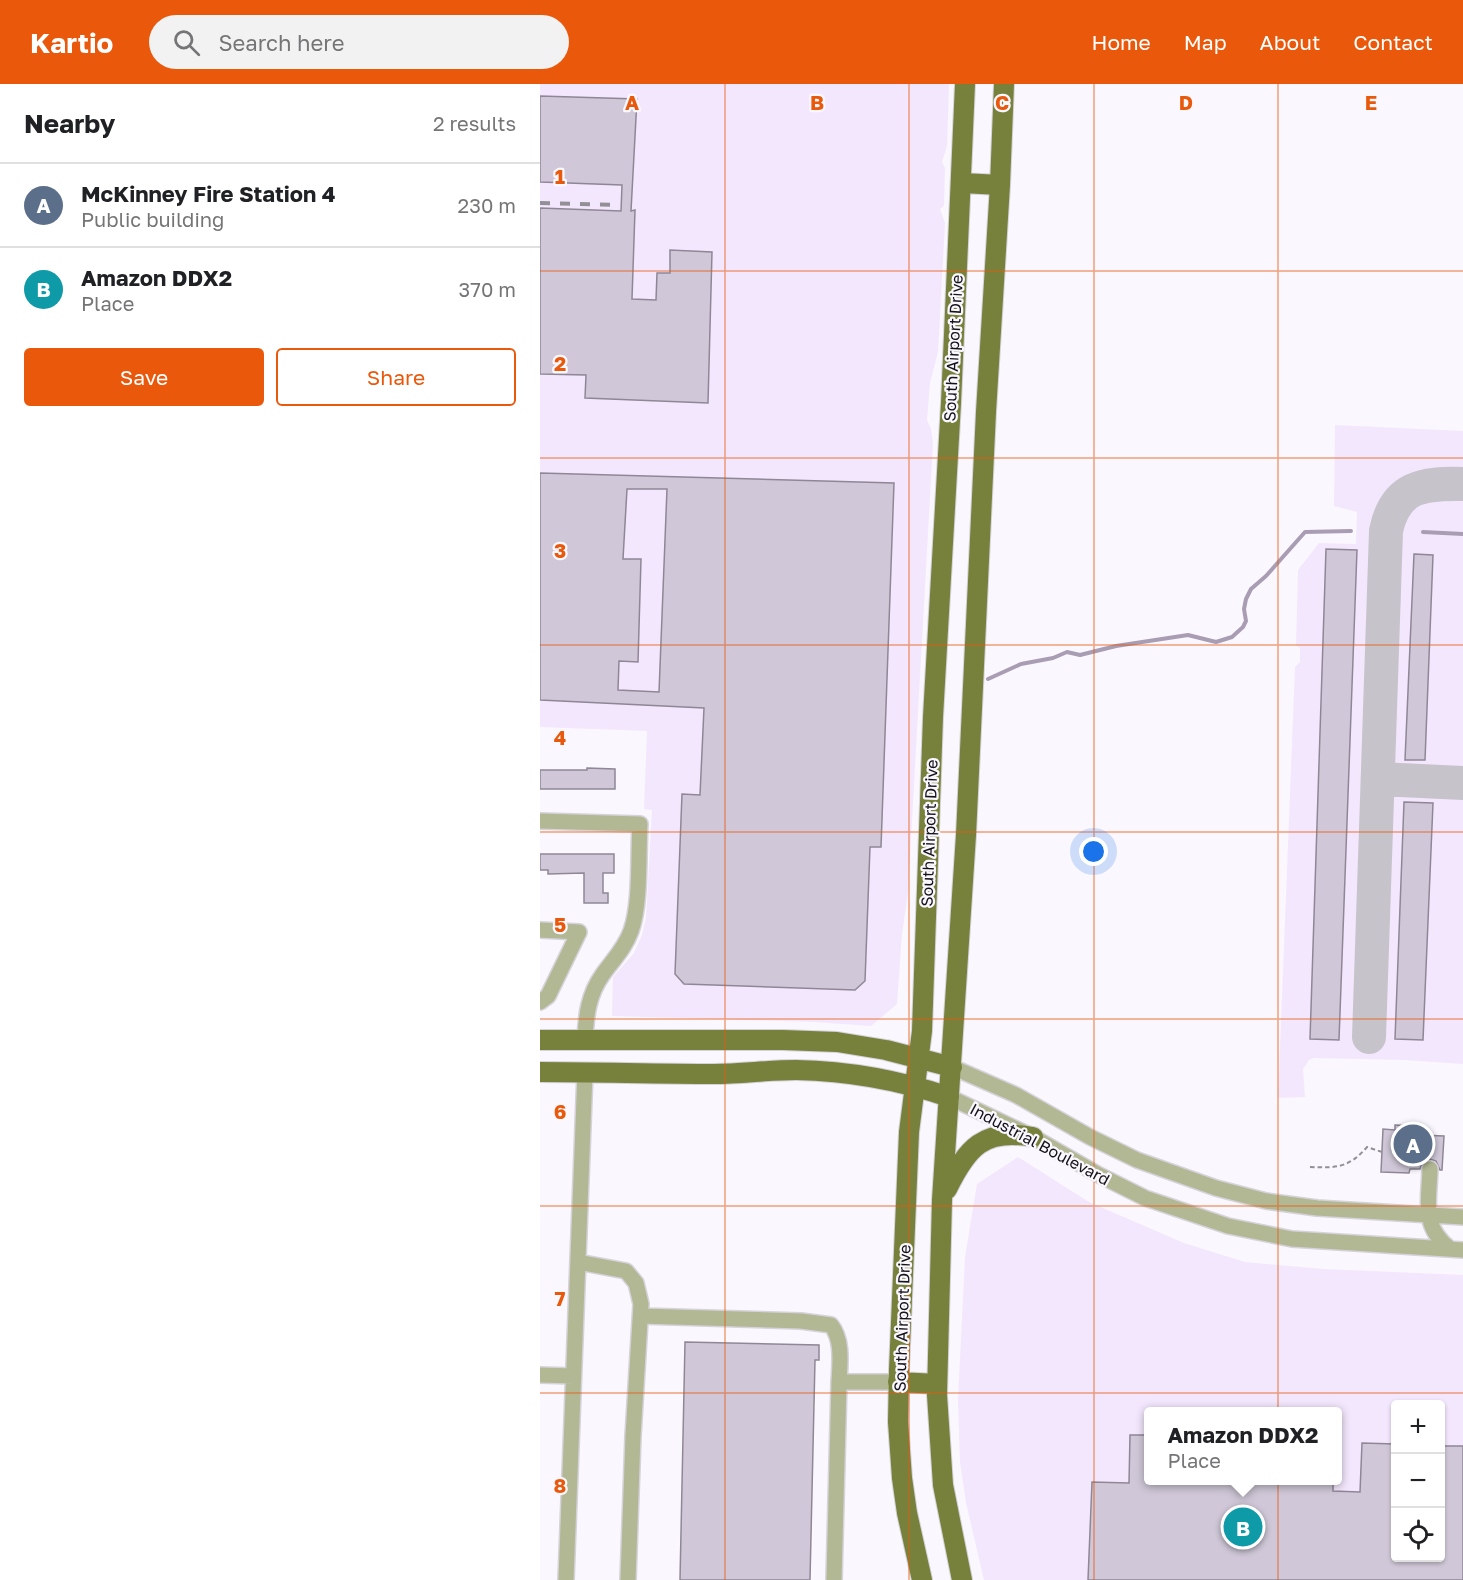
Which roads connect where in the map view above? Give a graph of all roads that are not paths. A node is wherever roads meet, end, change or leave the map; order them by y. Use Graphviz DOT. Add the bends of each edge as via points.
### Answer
graph roads {
  1 [pos="965,84"];
  2 [pos="1004,84"];
  3 [pos="962,183"];
  4 [pos="1000,185"];
  5 [pos="540,821"];
  6 [pos="540,930"];
  7 [pos="540,1002"];
  8 [pos="540,1040"];
  9 [pos="585,1040"];
  10 [pos="918,1057"];
  11 [pos="952,1067"];
  12 [pos="540,1072"];
  13 [pos="585,1072"];
  14 [pos="914,1086"];
  15 [pos="949,1097"];
  16 [pos="1033,1137"];
  17 [pos="1430,1169"];
  18 [pos="942,1200"];
  19 [pos="1428,1215"];
  20 [pos="1463,1217"];
  21 [pos="1456,1249"];
  22 [pos="578,1262"];
  23 [pos="641,1316"];
  24 [pos="540,1375"];
  25 [pos="573,1376"];
  26 [pos="839,1382"];
  27 [pos="898,1383"];
  28 [pos="937,1384"];
  29 [pos="566,1580"];
  30 [pos="628,1580"];
  31 [pos="834,1580"];
  32 [pos="922,1580"];
  33 [pos="962,1580"];
  1 -- 3 [label="main road, South Airport Drive"];
  2 -- 4 [label="main road"];
  3 -- 4 [label="main road"];
  3 -- 10 [label="main road, South Airport Drive"];
  4 -- 11 [label="main road"];
  5 -- 9 [label="street" via="640,824 632,928 590,998"];
  6 -- 7 [label="street" via="579,932 548,996"];
  8 -- 9 [label="main road, Industrial Boulevard"];
  9 -- 10 [label="main road, Industrial Boulevard" via="821,1042 854,1044"];
  9 -- 13 [label="main road"];
  10 -- 11 [label="main road, Industrial Boulevard"];
  10 -- 14 [label="main road, South Airport Drive"];
  11 -- 15 [label="main road"];
  11 -- 19 [label="street, Industrial Boulevard" via="1016,1095 1137,1160 1216,1188 1266,1201 1317,1208"];
  12 -- 13 [label="main road, Industrial Boulevard"];
  13 -- 14 [label="main road, Industrial Boulevard" via="817,1071"];
  13 -- 22 [label="street"];
  14 -- 15 [label="main road, Industrial Boulevard"];
  14 -- 27 [label="main road, South Airport Drive"];
  15 -- 16 [label="street, Industrial Boulevard"];
  15 -- 18 [label="main road"];
  16 -- 18 [label="main road" via="1005,1134 981,1143 958,1167"];
  16 -- 21 [label="street, Industrial Boulevard" via="1145,1198 1228,1226 1292,1239"];
  17 -- 19 [label="street"];
  18 -- 28 [label="main road"];
  19 -- 20 [label="street, Industrial Boulevard"];
  19 -- 21 [label="street" via="1435,1234"];
  22 -- 23 [label="street" via="626,1271 636,1283"];
  22 -- 25 [label="street"];
  23 -- 26 [label="street" via="801,1321 831,1326 837,1333"];
  23 -- 30 [label="street"];
  24 -- 25 [label="street"];
  25 -- 29 [label="street"];
  26 -- 27 [label="street"];
  26 -- 31 [label="street"];
  27 -- 28 [label="main road"];
  27 -- 32 [label="main road, South Airport Drive" via="902,1478"];
  28 -- 33 [label="main road" via="943,1485"];
}
